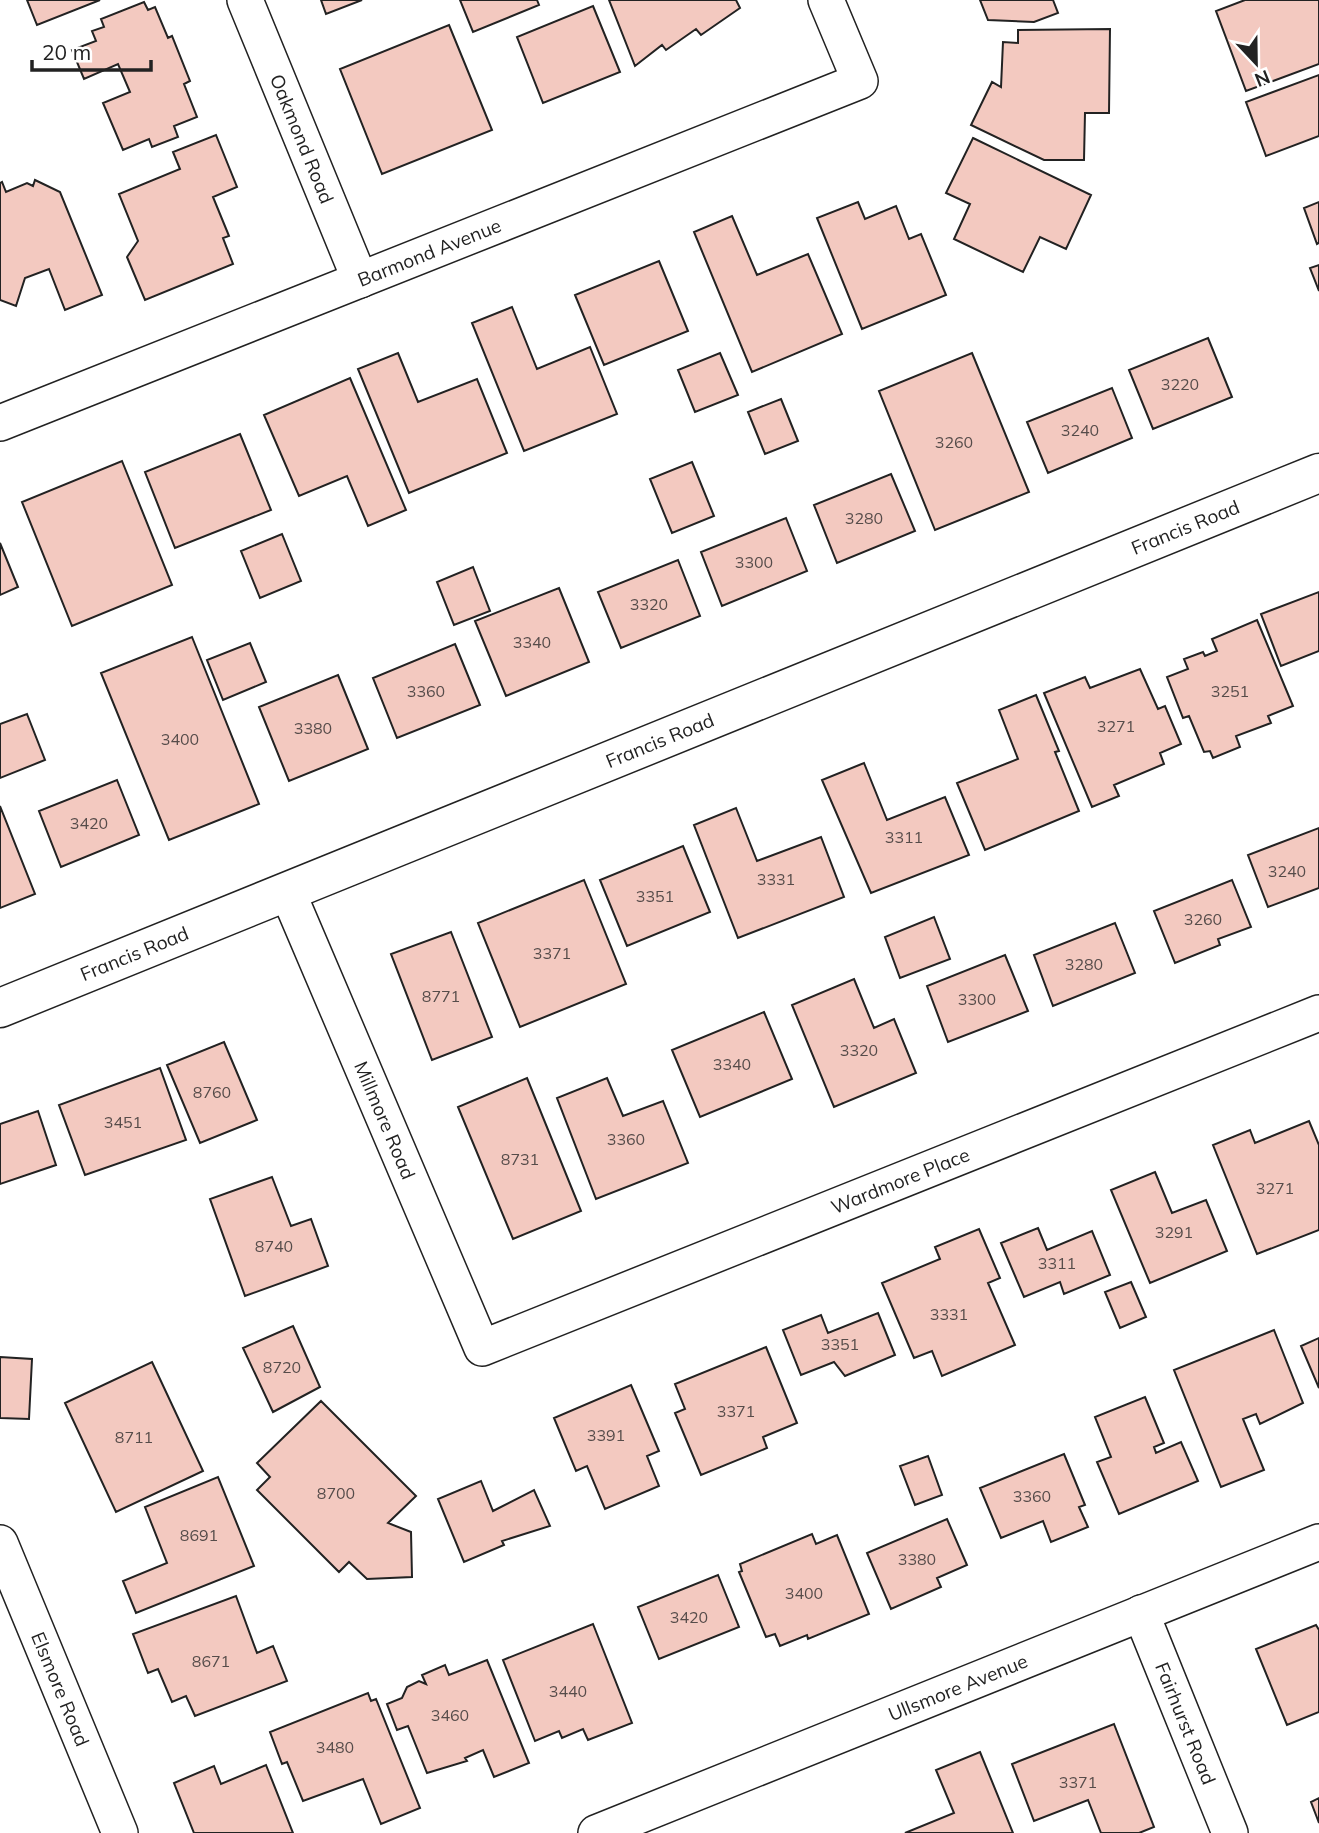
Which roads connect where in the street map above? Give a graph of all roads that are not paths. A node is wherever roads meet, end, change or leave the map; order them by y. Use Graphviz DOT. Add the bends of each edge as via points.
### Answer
graph roads {
  1 [pos="245,0"];
  2 [pos="826,0"];
  3 [pos="360,280"];
  4 [pos="0,423"];
  5 [pos="1319,473"];
  6 [pos="288,893"];
  7 [pos="0,1008"];
  8 [pos="1319,1013"];
  9 [pos="482,1348"];
  10 [pos="1319,1542"];
  11 [pos="1,1543"];
  12 [pos="1141,1613"];
  13 [pos="120,1833"];
  14 [pos="596,1833"];
  15 [pos="1230,1833"];
  1 -- 3 [label="street, Oakmond Road"];
  2 -- 3 [label="street, Barmond Avenue" via="860,81"];
  3 -- 4 [label="street, Barmond Avenue"];
  5 -- 6 [label="street, Francis Road"];
  6 -- 7 [label="street, Francis Road"];
  6 -- 9 [label="street, Millmore Road"];
  8 -- 9 [label="street, Wardmore Place"];
  10 -- 12 [label="street, Ullsmore Avenue"];
  11 -- 13 [label="street, Elsmore Road"];
  12 -- 14 [label="street, Ullsmore Avenue"];
  12 -- 15 [label="street, Fairhurst Road"];
}
